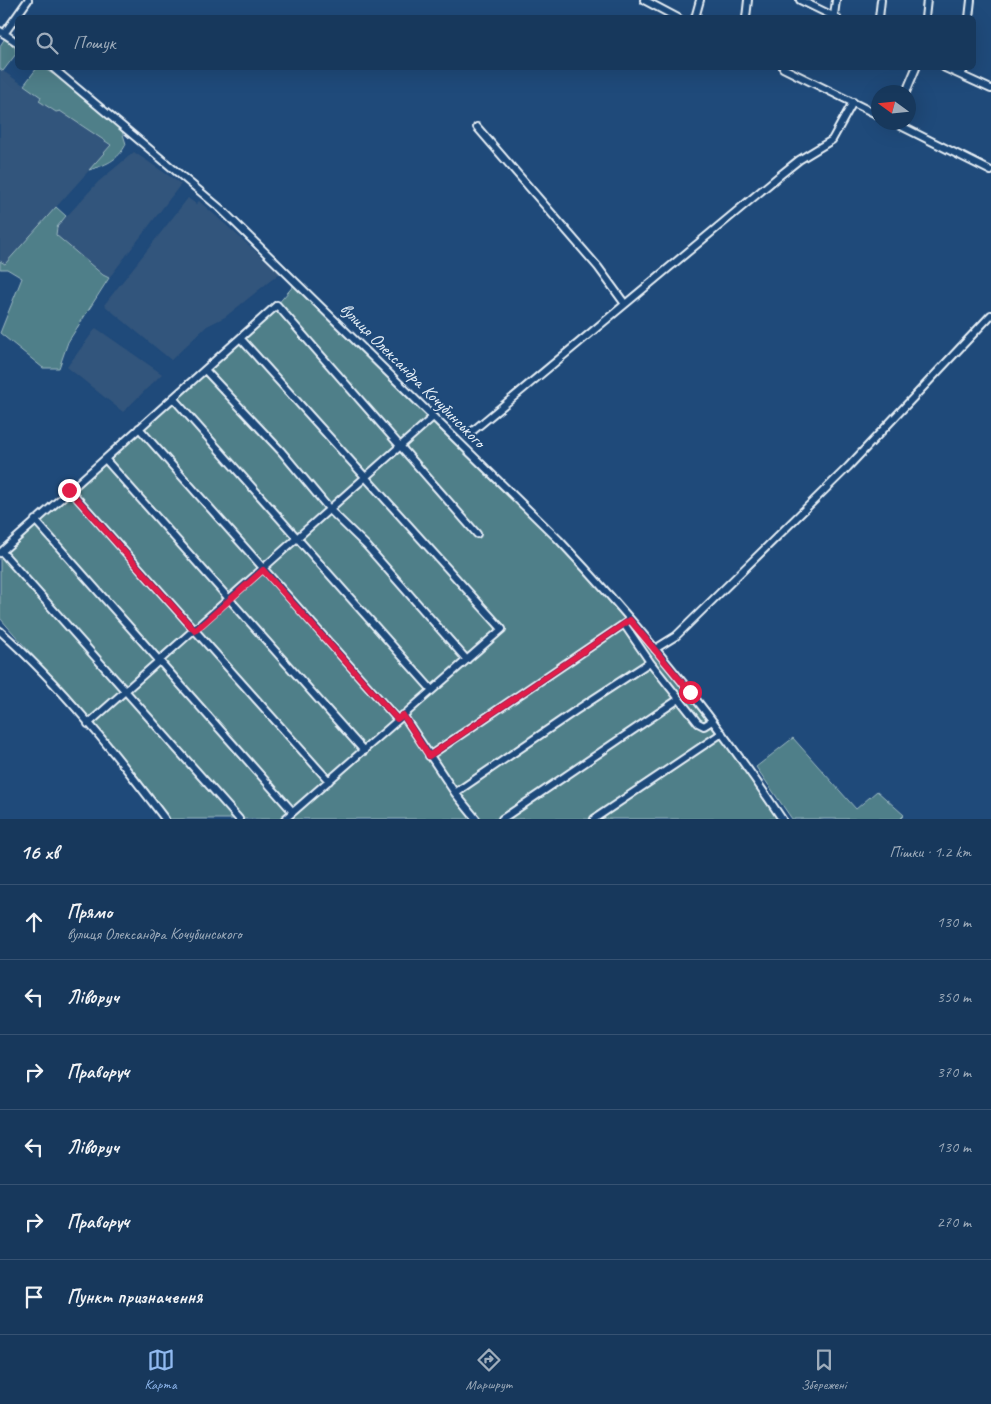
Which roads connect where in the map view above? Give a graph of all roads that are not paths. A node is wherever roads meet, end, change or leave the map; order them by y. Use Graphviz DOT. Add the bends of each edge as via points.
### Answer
graph roads {
  1 [pos="28,0"];
  2 [pos="700,0"];
  3 [pos="748,0"];
  4 [pos="800,0"];
  5 [pos="836,0"];
  6 [pos="881,0"];
  7 [pos="927,0"];
  8 [pos="971,0"];
  9 [pos="648,1"];
  10 [pos="16,15"];
  11 [pos="673,15"];
  12 [pos="696,15"];
  13 [pos="746,15"];
  14 [pos="831,15"];
  15 [pos="835,15"];
  16 [pos="879,15"];
  17 [pos="925,15"];
  18 [pos="970,15"];
  19 [pos="15,16"];
  20 [pos="2,32"];
  21 [pos="15,41"];
  22 [pos="55,70"];
  23 [pos="787,70"];
  24 [pos="915,70"];
  25 [pos="950,70"];
  26 [pos="964,70"];
  27 [pos="961,74"];
  28 [pos="909,85"];
  29 [pos="991,89"];
  30 [pos="853,102"];
  31 [pos="871,111"];
  32 [pos="477,128"];
  33 [pos="908,130"];
  34 [pos="991,171"];
  35 [pos="625,304"];
  36 [pos="991,315"];
  37 [pos="241,339"];
  38 [pos="205,370"];
  39 [pos="173,398"];
  40 [pos="433,417"];
  41 [pos="139,428"];
  42 [pos="469,434"];
  43 [pos="402,446"];
  44 [pos="105,460"];
  45 [pos="367,478"];
  46 [pos="69,490"];
  47 [pos="331,511"];
  48 [pos="35,520"];
  49 [pos="477,534"];
  50 [pos="298,540"];
  51 [pos="1,553"];
  52 [pos="263,570"];
  53 [pos="229,601"];
  54 [pos="627,622"];
  55 [pos="0,630"];
  56 [pos="195,631"];
  57 [pos="655,649"];
  58 [pos="467,660"];
  59 [pos="160,661"];
  60 [pos="650,662"];
  61 [pos="431,689"];
  62 [pos="126,691"];
  63 [pos="679,699"];
  64 [pos="400,717"];
  65 [pos="712,721"];
  66 [pos="88,724"];
  67 [pos="722,733"];
  68 [pos="364,751"];
  69 [pos="429,756"];
  70 [pos="329,781"];
  71 [pos="455,794"];
  72 [pos="293,812"];
  73 [pos="165,819"];
  74 [pos="239,819"];
  75 [pos="285,819"];
  76 [pos="476,819"];
  77 [pos="502,819"];
  78 [pos="594,819"];
  79 [pos="782,819"];
  1 -- 10 [label="street"];
  2 -- 12 [label="street"];
  3 -- 13 [label="street"];
  4 -- 14 [label="street"];
  5 -- 15 [label="street"];
  6 -- 16 [label="street"];
  7 -- 17 [label="street"];
  8 -- 18 [label="street"];
  9 -- 11 [label="street"];
  19 -- 20 [label="street"];
  20 -- 21 [label="street"];
  22 -- 40 [label="street, вулиця Олександра Кочубинського" via="221,209"];
  23 -- 30 [label="street"];
  24 -- 28 [label="street"];
  25 -- 27 [label="street"];
  26 -- 27 [label="street"];
  27 -- 29 [label="street"];
  30 -- 31 [label="street"];
  30 -- 35 [label="street" via="832,140 799,160"];
  32 -- 35 [label="street" via="586,253"];
  33 -- 34 [label="street"];
  35 -- 42 [label="street"];
  36 -- 57 [label="street" via="848,467 682,631"];
  37 -- 38 [label="street"];
  37 -- 43 [label="street" via="277,305"];
  37 -- 45 [label="street"];
  38 -- 39 [label="street"];
  38 -- 47 [label="street" via="281,450"];
  39 -- 41 [label="street"];
  39 -- 50 [label="street"];
  40 -- 43 [label="street"];
  40 -- 54 [label="street, вулиця Олександра Кочубинського" via="559,540"];
  41 -- 44 [label="street"];
  41 -- 52 [label="street"];
  43 -- 45 [label="street"];
  43 -- 49 [label="street"];
  44 -- 46 [label="street"];
  44 -- 53 [label="street"];
  45 -- 47 [label="street"];
  45 -- 58 [label="street" via="502,629"];
  46 -- 48 [label="street"];
  46 -- 56 [label="street"];
  47 -- 50 [label="street"];
  47 -- 58 [label="street" via="366,545"];
  48 -- 51 [label="street"];
  48 -- 59 [label="street"];
  50 -- 52 [label="street"];
  50 -- 61 [label="street"];
  51 -- 62 [label="street"];
  52 -- 53 [label="street"];
  52 -- 64 [label="street"];
  53 -- 56 [label="street"];
  53 -- 68 [label="street"];
  54 -- 57 [label="street, вулиця Олександра Кочубинського"];
  54 -- 60 [label="street"];
  54 -- 69 [label="street"];
  55 -- 66 [label="street"];
  56 -- 59 [label="street"];
  56 -- 70 [label="street"];
  57 -- 65 [label="street, вулиця Олександра Кочубинського"];
  58 -- 61 [label="street"];
  59 -- 62 [label="street"];
  59 -- 72 [label="street"];
  60 -- 63 [label="street"];
  60 -- 71 [label="street"];
  61 -- 64 [label="street"];
  62 -- 66 [label="street"];
  62 -- 74 [label="street"];
  63 -- 65 [label="street" via="698,723 704,726"];
  63 -- 77 [label="street"];
  64 -- 68 [label="street"];
  64 -- 69 [label="street"];
  65 -- 67 [label="street, вулиця Олександра Кочубинського"];
  66 -- 73 [label="street"];
  67 -- 78 [label="street"];
  67 -- 79 [label="street, вулиця Олександра Кочубинського"];
  68 -- 70 [label="street"];
  69 -- 71 [label="street"];
  70 -- 72 [label="street"];
  71 -- 76 [label="street"];
  72 -- 75 [label="street"];
}
